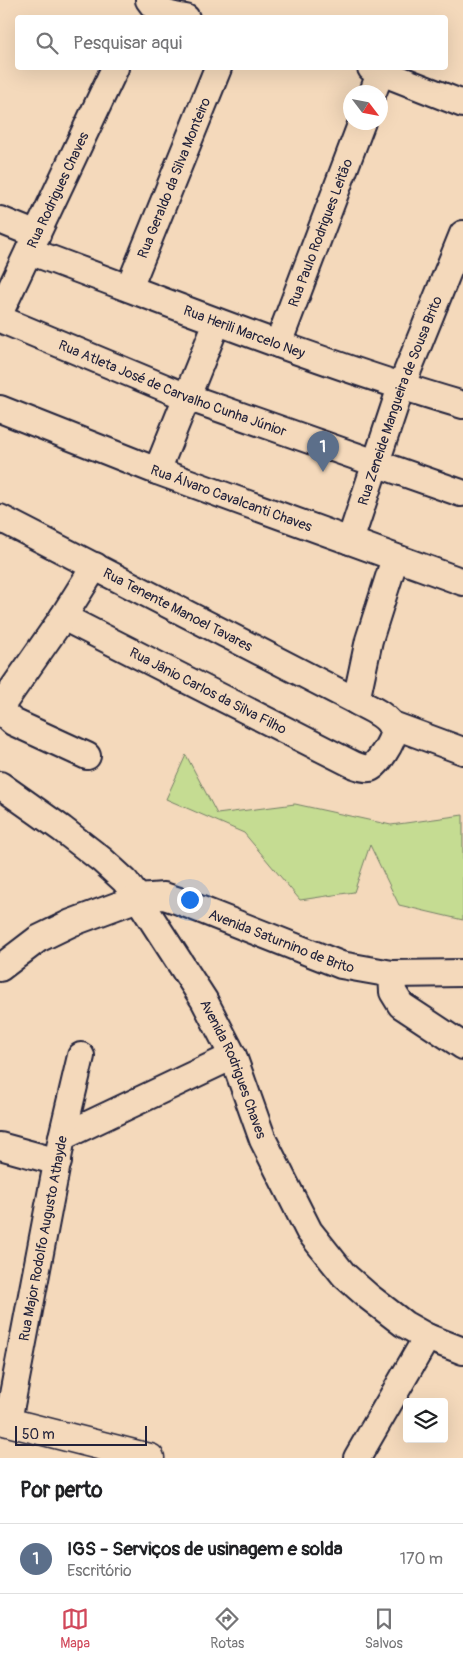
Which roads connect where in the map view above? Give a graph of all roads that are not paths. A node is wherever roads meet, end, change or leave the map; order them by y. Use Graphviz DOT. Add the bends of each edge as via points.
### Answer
graph roads {
  1 [pos="149,0"];
  2 [pos="171,15"];
  3 [pos="114,70"];
  4 [pos="217,70"];
  5 [pos="375,77"];
  6 [pos="463,104"];
  7 [pos="359,130"];
  8 [pos="0,220"];
  9 [pos="463,234"];
  10 [pos="33,243"];
  11 [pos="129,288"];
  12 [pos="0,312"];
  13 [pos="0,319"];
  14 [pos="217,322"];
  15 [pos="278,344"];
  16 [pos="401,387"];
  17 [pos="187,397"];
  18 [pos="463,405"];
  19 [pos="0,409"];
  20 [pos="376,464"];
  21 [pos="157,471"];
  22 [pos="461,493"];
  23 [pos="0,518"];
  24 [pos="350,541"];
  25 [pos="395,558"];
  26 [pos="95,566"];
  27 [pos="463,582"];
  28 [pos="63,617"];
  29 [pos="356,700"];
  30 [pos="1,706"];
  31 [pos="390,724"];
  32 [pos="463,751"];
  33 [pos="87,756"];
  34 [pos="0,784"];
  35 [pos="138,898"];
  36 [pos="0,968"];
  37 [pos="463,973"];
  38 [pos="392,974"];
  39 [pos="463,1046"];
  40 [pos="81,1056"];
  41 [pos="233,1056"];
  42 [pos="0,1146"];
  43 [pos="60,1150"];
  44 [pos="427,1337"];
  45 [pos="463,1351"];
  46 [pos="4,1420"];
  47 [pos="150,1458"];
  48 [pos="357,1458"];
  1 -- 2 [label="street" via="159,10"];
  3 -- 10 [label="street, Rua Rodrigues Chaves"];
  4 -- 11 [label="street, Rua Geraldo da Silva Monteiro"];
  5 -- 6 [label="street"];
  7 -- 15 [label="street, Rua Paulo Rodrigues Leitão"];
  8 -- 10 [label="street, Rua Herili Marcelo Ney"];
  9 -- 16 [label="street, Rua Zeneide Mangueira de Sousa Brito"];
  10 -- 11 [label="street, Rua Herili Marcelo Ney"];
  10 -- 12 [label="street, Rua Rodrigues Chaves"];
  11 -- 14 [label="street, Rua Herili Marcelo Ney"];
  13 -- 17 [label="street, Rua Atleta José de Carvalho Cunha Júnior"];
  14 -- 15 [label="street, Rua Herili Marcelo Ney"];
  14 -- 17 [label="street"];
  15 -- 16 [label="street, Rua Herili Marcelo Ney"];
  16 -- 18 [label="street, Rua Herili Marcelo Ney"];
  16 -- 20 [label="street, Rua Zeneide Mangueira de Sousa Brito"];
  17 -- 20 [label="street, Rua Atleta José de Carvalho Cunha Júnior"];
  17 -- 21 [label="street"];
  19 -- 21 [label="street, Rua Álvaro Cavalcanti Chaves"];
  20 -- 22 [label="street, Rua Atleta José de Carvalho Cunha Júnior"];
  20 -- 24 [label="street, Rua Zeneide Mangueira de Sousa Brito"];
  21 -- 24 [label="street, Rua Álvaro Cavalcanti Chaves"];
  23 -- 26 [label="street, Rua Tenente Manoel Tavares"];
  24 -- 25 [label="street, Rua Álvaro Cavalcanti Chaves"];
  25 -- 27 [label="street, Rua Álvaro Cavalcanti Chaves"];
  25 -- 29 [label="street" via="369,640"];
  26 -- 28 [label="street"];
  26 -- 29 [label="street, Rua Tenente Manoel Tavares"];
  28 -- 30 [label="street"];
  28 -- 31 [label="street, Rua Jânio Carlos da Silva Filho" via="354,766 364,769 376,764 393,734"];
  29 -- 31 [label="street, Rua Tenente Manoel Tavares"];
  30 -- 33 [label="street" via="2,712 13,722"];
  31 -- 32 [label="street"];
  34 -- 35 [label="street, Avenida Rodrigues Chaves" via="102,860"];
  35 -- 36 [label="street, Avenida Saturnino de Brito" via="38,939"];
  35 -- 38 [label="street, Avenida Saturnino de Brito" via="164,896 179,900 341,965"];
  35 -- 41 [label="street, Avenida Rodrigues Chaves" via="204,1000"];
  37 -- 38 [label="street, Avenida Saturnino de Brito"];
  38 -- 39 [label="street" via="393,992 400,1005"];
  40 -- 43 [label="street, Rua Major Rodolfo Augusto Athayde"];
  41 -- 43 [label="street"];
  41 -- 44 [label="street, Avenida Rodrigues Chaves" via="263,1140 309,1231 344,1275 404,1324"];
  42 -- 43 [label="street"];
  43 -- 46 [label="street, Rua Major Rodolfo Augusto Athayde"];
  44 -- 45 [label="street, Avenida Rodrigues Chaves"];
  44 -- 48 [label="street"];
  46 -- 47 [label="main road"];
}
